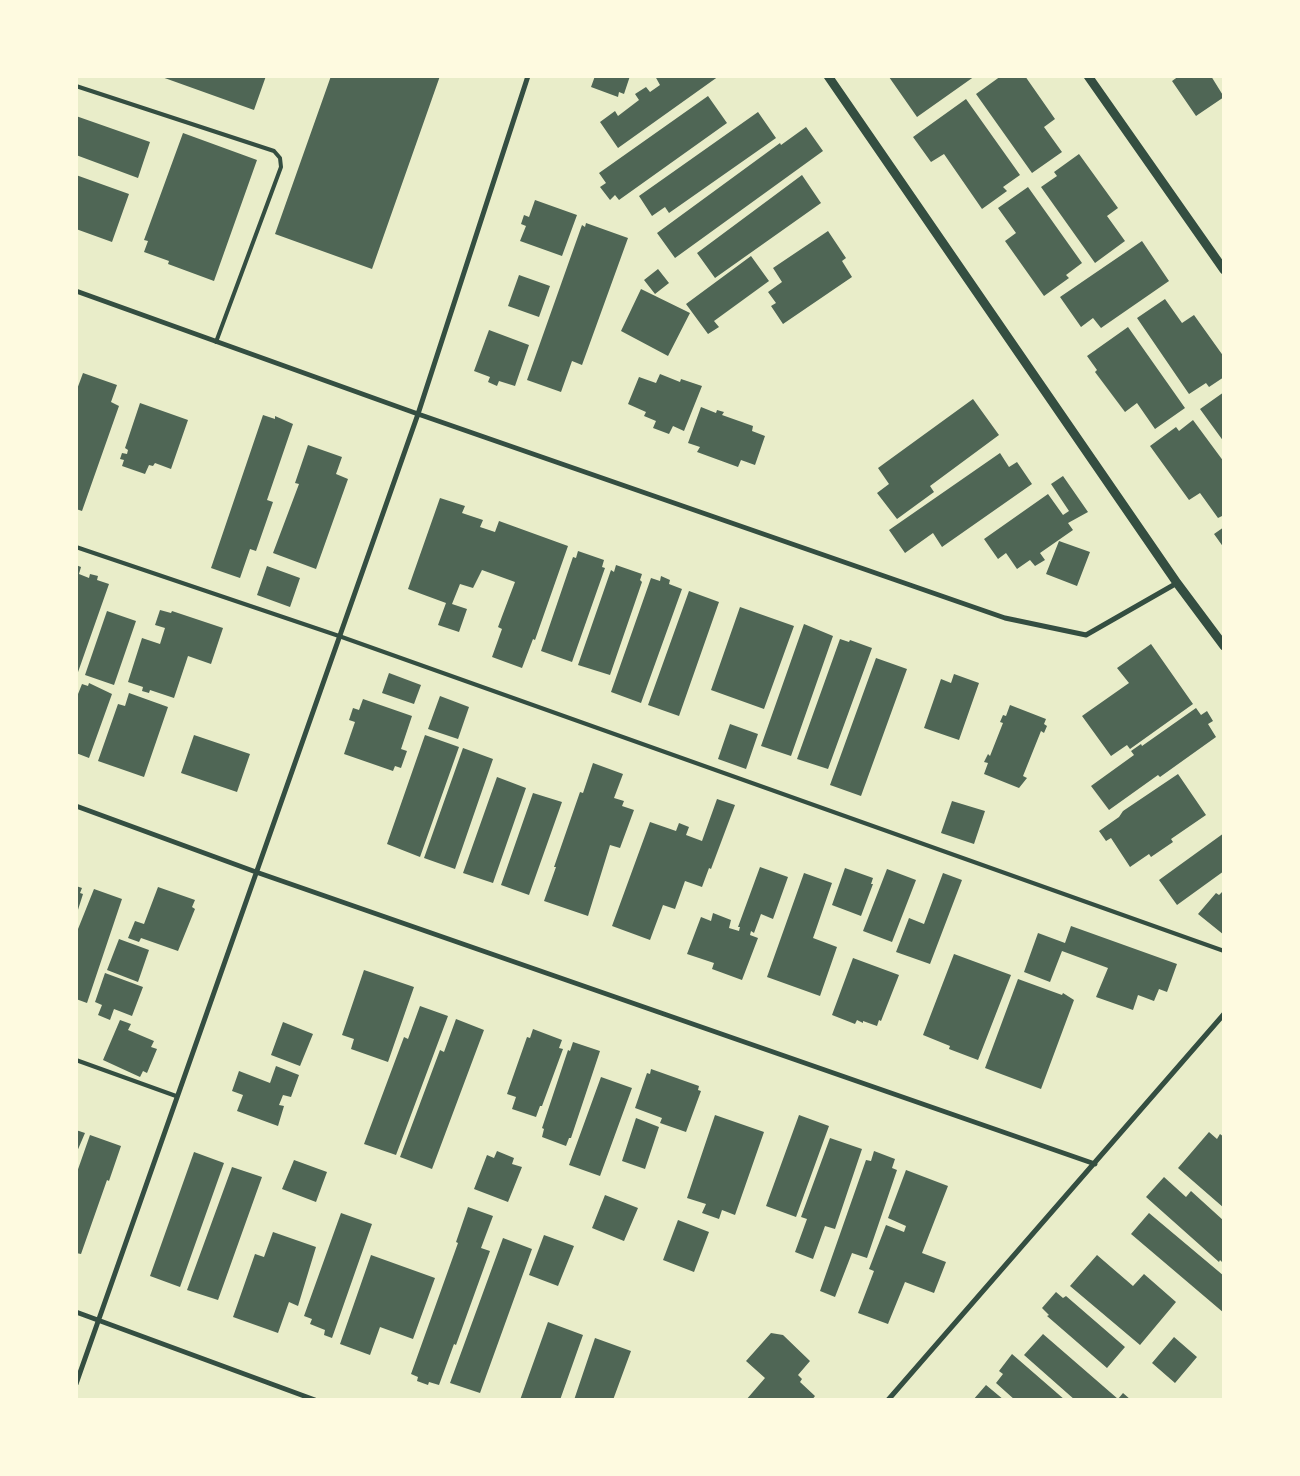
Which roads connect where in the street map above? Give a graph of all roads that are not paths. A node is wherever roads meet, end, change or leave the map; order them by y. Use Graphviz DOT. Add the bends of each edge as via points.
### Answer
graph roads {
  1 [pos="528,76"];
  2 [pos="828,76"];
  3 [pos="1088,76"];
  4 [pos="76,86"];
  5 [pos="1224,270"];
  6 [pos="76,291"];
  7 [pos="216,342"];
  8 [pos="418,414"];
  9 [pos="76,547"];
  10 [pos="1177,583"];
  11 [pos="340,636"];
  12 [pos="1224,646"];
  13 [pos="76,806"];
  14 [pos="256,872"];
  15 [pos="1224,951"];
  16 [pos="1224,1014"];
  17 [pos="76,1060"];
  18 [pos="176,1096"];
  19 [pos="1095,1164"];
  20 [pos="76,1312"];
  21 [pos="98,1320"];
  22 [pos="76,1384"];
  23 [pos="315,1400"];
  24 [pos="888,1400"];
  1 -- 8 [label="street"];
  2 -- 10 [label="street"];
  3 -- 5 [label="street"];
  4 -- 7 [label="lane" via="274,151 280,158 281,167"];
  6 -- 7 [label="street"];
  7 -- 8 [label="street"];
  8 -- 10 [label="street" via="1005,618 1086,635"];
  8 -- 11 [label="street"];
  9 -- 11 [label="lane"];
  10 -- 12 [label="street"];
  11 -- 14 [label="street"];
  11 -- 15 [label="lane"];
  13 -- 14 [label="street"];
  14 -- 18 [label="street"];
  14 -- 19 [label="street"];
  16 -- 19 [label="street"];
  17 -- 18 [label="lane"];
  18 -- 21 [label="street"];
  19 -- 24 [label="street"];
  20 -- 21 [label="street"];
  21 -- 22 [label="street"];
  21 -- 23 [label="street"];
}
